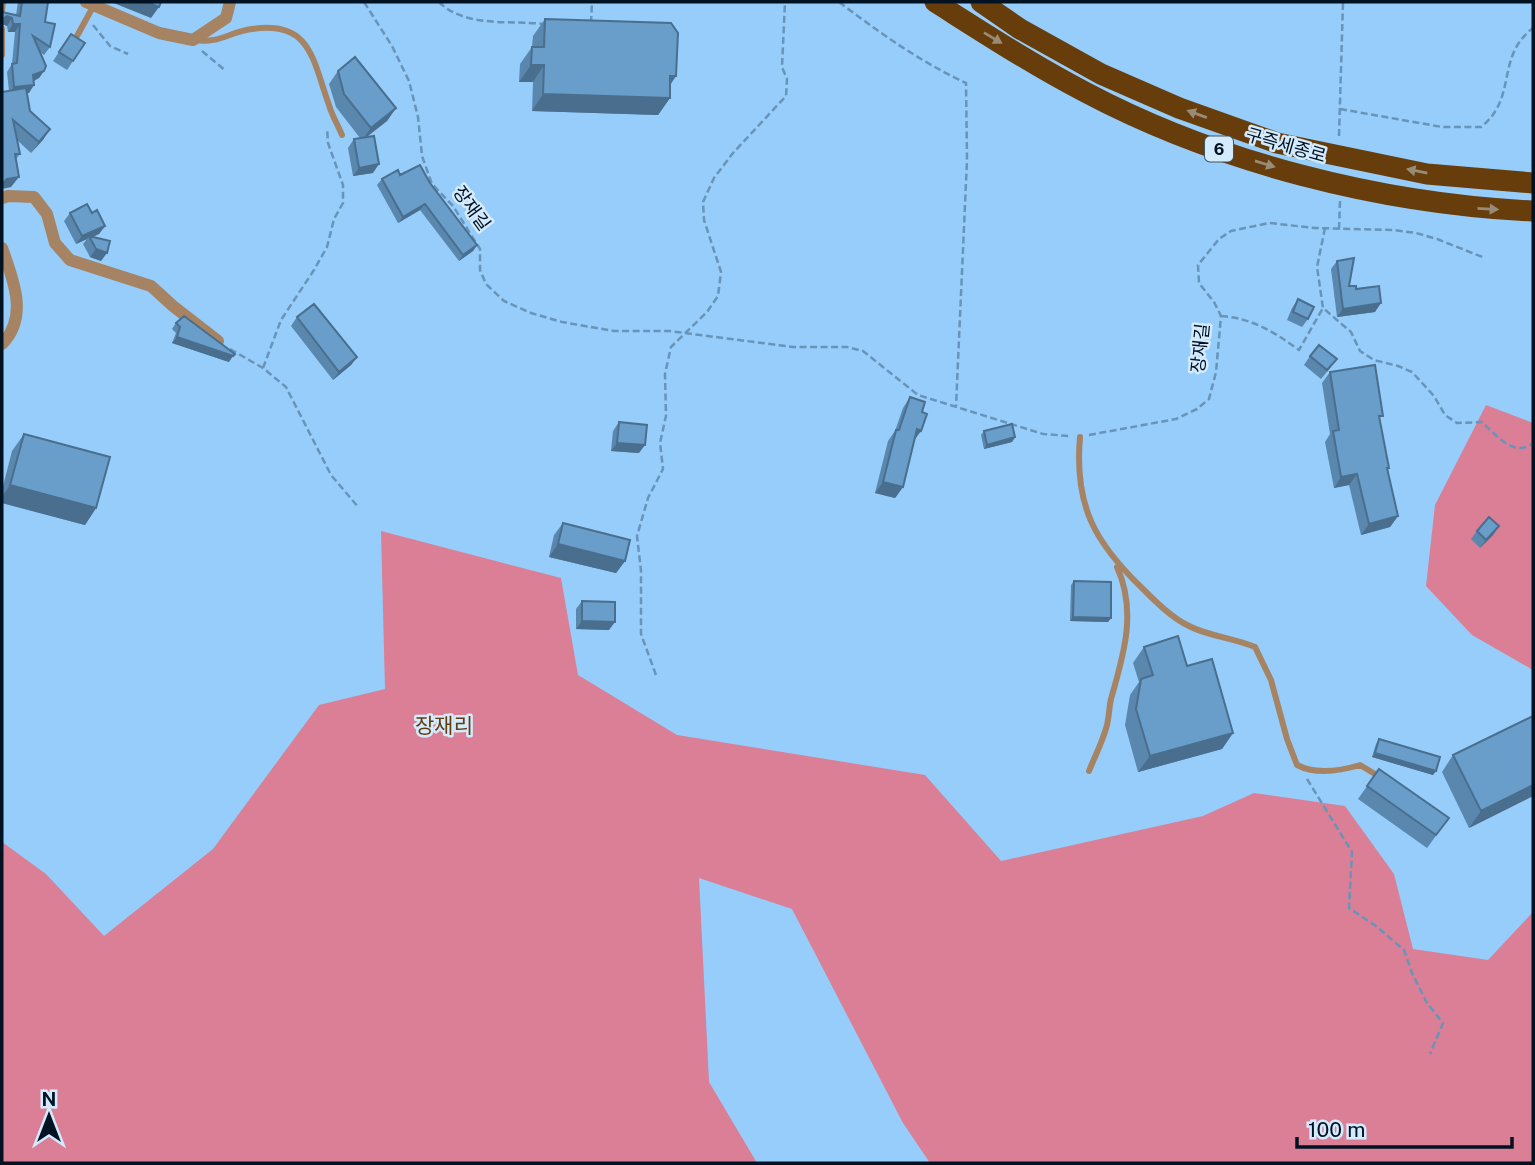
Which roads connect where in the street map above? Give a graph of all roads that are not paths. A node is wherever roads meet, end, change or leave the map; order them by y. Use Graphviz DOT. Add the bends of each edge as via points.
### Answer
graph roads {
  1 [pos="3,2"];
  2 [pos="230,2"];
  3 [pos="935,2"];
  4 [pos="981,2"];
  5 [pos="89,8"];
  6 [pos="2,11"];
  7 [pos="2,29"];
  8 [pos="77,36"];
  9 [pos="187,39"];
  10 [pos="2,55"];
  11 [pos="342,135"];
  12 [pos="1533,183"];
  13 [pos="2,198"];
  14 [pos="1533,211"];
  15 [pos="2,248"];
  16 [pos="218,341"];
  17 [pos="2,344"];
  18 [pos="1080,437"];
  19 [pos="1115,562"];
  20 [pos="1089,771"];
  21 [pos="1382,778"];
  1 -- 6 [label="lane"];
  2 -- 9 [label="street" via="226,18"];
  3 -- 14 [label="highway, 구즉세종로 / 6, one-way" via="1085,93 1178,134 1264,164 1348,186 1476,208"];
  12 -- 4 [label="highway, 구즉세종로 / 6, one-way" via="1427,173 1278,143 1101,74"];
  5 -- 8 [label="lane"];
  5 -- 9 [label="street"];
  7 -- 10 [label="lane"];
  9 -- 11 [label="lane" via="210,42 265,27 300,37 317,64"];
  13 -- 16 [label="street" via="34,197 47,214 55,243 70,260 151,286"];
  15 -- 17 [label="street" via="17,295 18,316"];
  18 -- 19 [label="lane" via="1083,500 1093,529"];
  19 -- 20 [label="lane" via="1125,584 1127,634 1106,728"];
  19 -- 21 [label="lane" via="1189,627 1255,647 1271,680 1297,765 1309,771 1360,765"];
}
